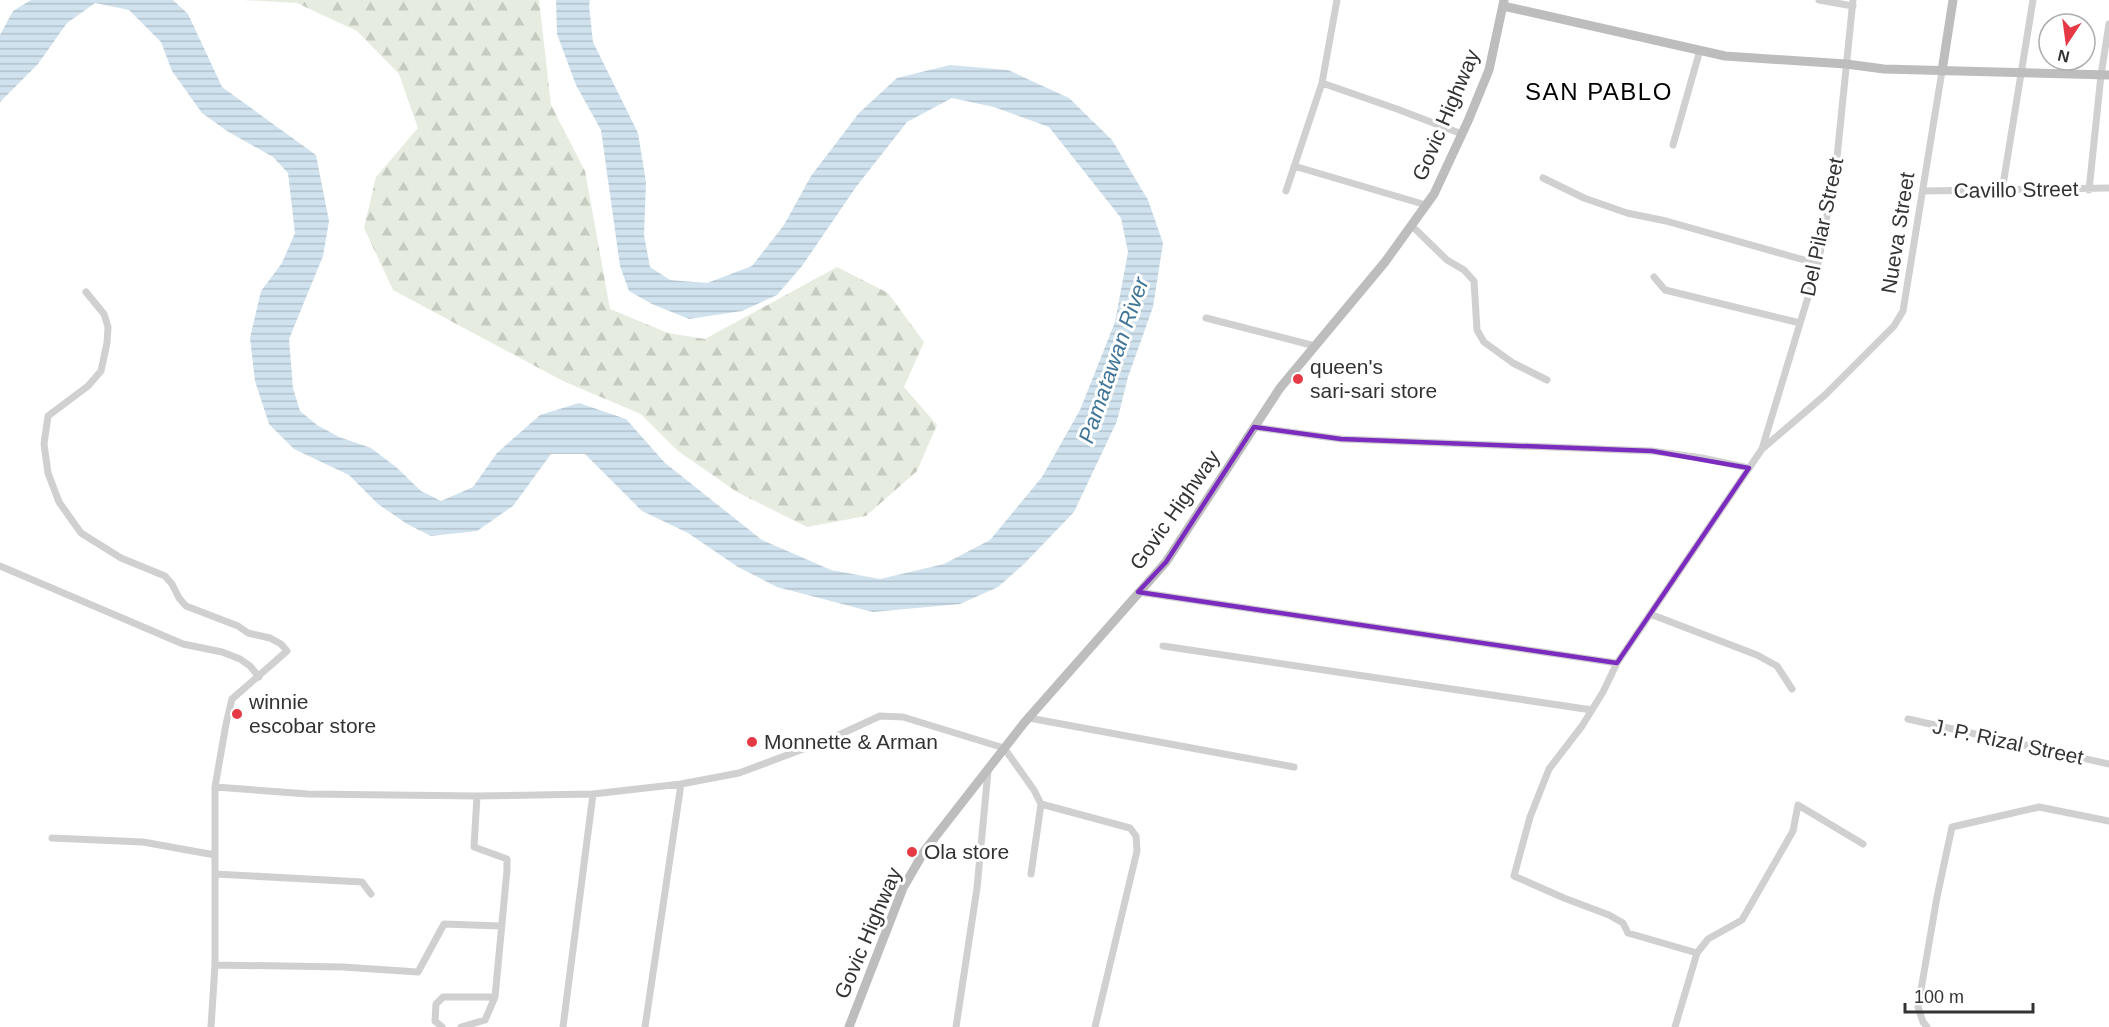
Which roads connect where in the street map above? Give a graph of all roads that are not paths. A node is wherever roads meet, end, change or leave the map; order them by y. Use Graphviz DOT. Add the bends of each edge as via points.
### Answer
graph roads {
  1 [pos="1337,0"];
  2 [pos="1819,0"];
  3 [pos="1953,0"];
  4 [pos="2033,0"];
  5 [pos="1503,3"];
  6 [pos="1853,3"];
  7 [pos="2109,24"];
  8 [pos="1700,50"];
  9 [pos="1846,64"];
  10 [pos="1942,72"];
  11 [pos="2020,74"];
  12 [pos="2105,75"];
  13 [pos="1322,83"];
  14 [pos="1462,134"];
  15 [pos="1673,145"];
  16 [pos="1294,166"];
  17 [pos="1544,178"];
  18 [pos="2109,188"];
  19 [pos="2089,190"];
  20 [pos="1286,191"];
  21 [pos="1924,191"];
  22 [pos="2002,191"];
  23 [pos="1426,205"];
  24 [pos="1411,225"];
  25 [pos="1818,264"];
  26 [pos="1654,277"];
  27 [pos="86,292"];
  28 [pos="1206,318"];
  29 [pos="1800,323"];
  30 [pos="1315,346"];
  31 [pos="1547,380"];
  32 [pos="1254,427"];
  33 [pos="1762,449"];
  34 [pos="1749,468"];
  35 [pos="0,567"];
  36 [pos="1138,592"];
  37 [pos="1650,614"];
  38 [pos="1164,646"];
  39 [pos="1617,663"];
  40 [pos="259,677"];
  41 [pos="1792,689"];
  42 [pos="1592,711"];
  43 [pos="1029,718"];
  44 [pos="1908,720"];
  45 [pos="1004,748"];
  46 [pos="2109,764"];
  47 [pos="1294,767"];
  48 [pos="988,768"];
  49 [pos="681,784"];
  50 [pos="215,787"];
  51 [pos="592,794"];
  52 [pos="477,796"];
  53 [pos="1041,804"];
  54 [pos="2109,821"];
  55 [pos="52,838"];
  56 [pos="1863,844"];
  57 [pos="215,855"];
  58 [pos="214,874"];
  59 [pos="1031,874"];
  60 [pos="371,894"];
  61 [pos="501,926"];
  62 [pos="1697,953"];
  63 [pos="215,965"];
  64 [pos="495,997"];
  65 [pos="211,1027"];
  66 [pos="442,1027"];
  67 [pos="461,1027"];
  68 [pos="563,1027"];
  69 [pos="645,1027"];
  70 [pos="849,1027"];
  71 [pos="956,1027"];
  72 [pos="1095,1027"];
  73 [pos="1675,1027"];
  74 [pos="1927,1027"];
  1 -- 13 [label="street"];
  2 -- 6 [label="street"];
  3 -- 10 [label="main road, Nueva Street"];
  4 -- 11 [label="street"];
  5 -- 8 [label="main road"];
  5 -- 14 [label="main road, Govic Highway" via="1489,69"];
  6 -- 9 [label="street, Del Pilar Street"];
  7 -- 12 [label="street"];
  8 -- 9 [label="main road" via="1725,56"];
  8 -- 15 [label="street"];
  9 -- 10 [label="main road"];
  9 -- 25 [label="street, Del Pilar Street" via="1836,167"];
  10 -- 11 [label="main road"];
  10 -- 21 [label="street, Nueva Street"];
  11 -- 12 [label="main road"];
  11 -- 22 [label="street"];
  12 -- 19 [label="street"];
  13 -- 14 [label="street"];
  13 -- 16 [label="street"];
  14 -- 23 [label="main road, Govic Highway"];
  16 -- 20 [label="street"];
  16 -- 23 [label="street"];
  17 -- 25 [label="street" via="1627,213"];
  18 -- 19 [label="street, Cavillo Street"];
  19 -- 22 [label="street, Cavillo Street"];
  21 -- 22 [label="street, Cavillo Street"];
  21 -- 33 [label="street, Nueva Street" via="1904,312 1825,395"];
  23 -- 24 [label="main road, Govic Highway"];
  24 -- 30 [label="main road, Govic Highway"];
  24 -- 31 [label="street" via="1474,281 1477,330 1484,342 1513,363"];
  25 -- 29 [label="street, Del Pilar Street"];
  26 -- 29 [label="street" via="1665,290"];
  27 -- 40 [label="street" via="104,314 107,343 101,371 88,386 48,416 44,444 48,473 59,502 81,533 122,558 165,576 186,606 281,644 287,651"];
  28 -- 30 [label="street"];
  29 -- 33 [label="street, Del Pilar Street"];
  30 -- 32 [label="main road, Govic Highway"];
  32 -- 34 [label="street" via="1341,439 1652,451"];
  32 -- 36 [label="main road, Govic Highway" via="1166,562"];
  33 -- 34 [label="street"];
  34 -- 37 [label="street"];
  35 -- 40 [label="street" via="183,644 240,659"];
  36 -- 39 [label="street"];
  36 -- 43 [label="main road, Govic Highway"];
  37 -- 39 [label="street"];
  37 -- 41 [label="street" via="1757,655 1777,666"];
  38 -- 42 [label="street"];
  39 -- 42 [label="street"];
  40 -- 50 [label="street" via="232,699"];
  42 -- 62 [label="street" via="1549,769 1530,817 1514,876 1609,915 1623,923 1628,933"];
  43 -- 45 [label="main road, Govic Highway"];
  43 -- 47 [label="street"];
  44 -- 46 [label="street, J. P. Rizal Street"];
  45 -- 48 [label="main road, Govic Highway"];
  45 -- 49 [label="street" via="903,717 880,716 739,773"];
  45 -- 53 [label="street"];
  48 -- 70 [label="main road, Govic Highway" via="925,850 903,888"];
  48 -- 71 [label="street" via="977,888"];
  49 -- 51 [label="street"];
  49 -- 69 [label="street"];
  50 -- 52 [label="street" via="308,794"];
  50 -- 57 [label="street"];
  51 -- 52 [label="street"];
  51 -- 68 [label="street"];
  52 -- 61 [label="street" via="474,847 507,859"];
  53 -- 59 [label="street"];
  53 -- 72 [label="street" via="1130,828 1136,836 1137,851"];
  54 -- 74 [label="street" via="2039,807 1952,827 1918,1007"];
  55 -- 57 [label="street" via="143,842"];
  56 -- 62 [label="street" via="1798,805 1793,831 1742,920 1708,939"];
  57 -- 58 [label="street"];
  58 -- 60 [label="street" via="362,882"];
  58 -- 63 [label="street"];
  61 -- 63 [label="street" via="444,924 418,972"];
  61 -- 64 [label="street"];
  62 -- 73 [label="street"];
  63 -- 65 [label="street"];
  64 -- 66 [label="street" via="443,997 436,1004 435,1021"];
  64 -- 67 [label="street" via="485,1020"];
}
